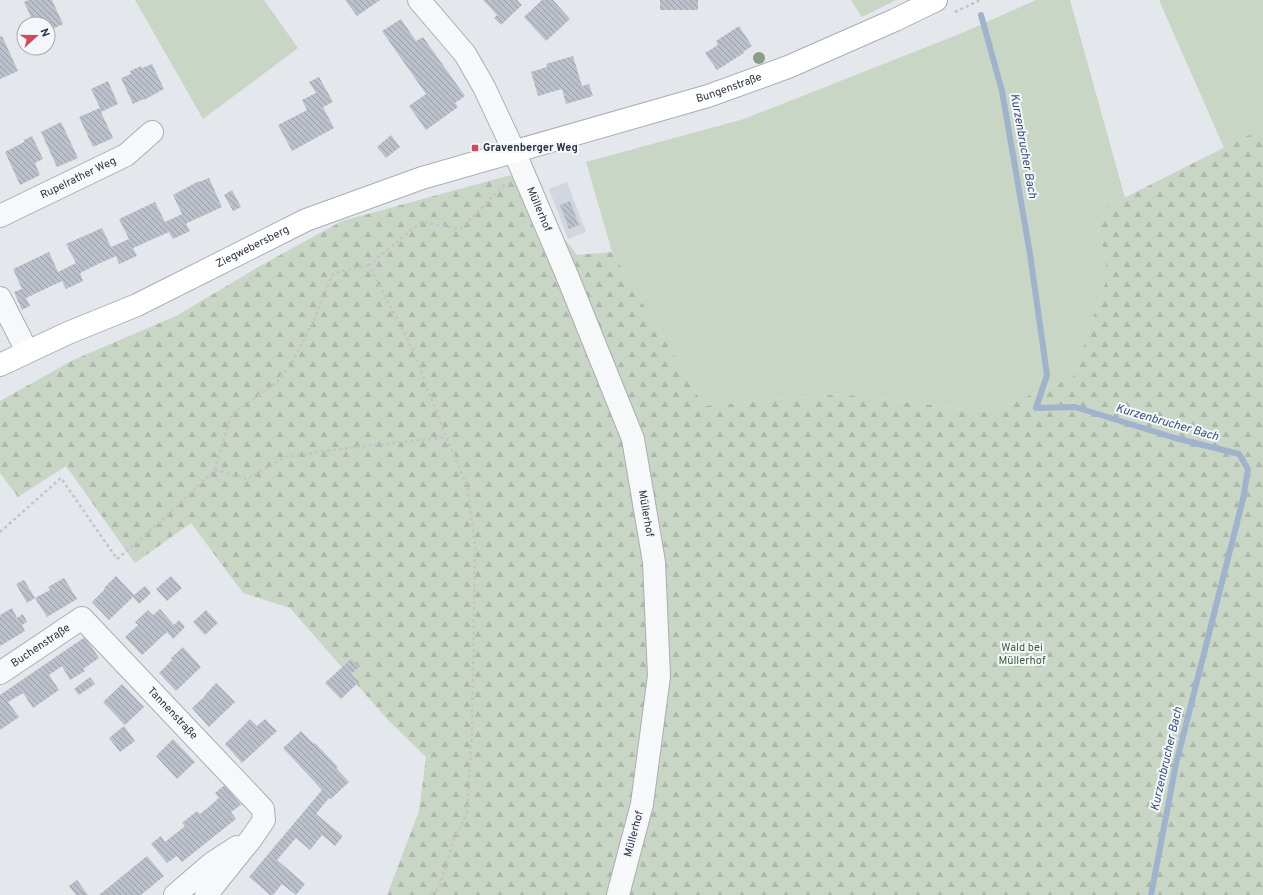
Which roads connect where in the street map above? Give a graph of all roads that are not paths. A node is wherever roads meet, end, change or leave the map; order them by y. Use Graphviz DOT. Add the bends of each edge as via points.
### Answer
graph roads {
  1 [pos="419,0"];
  2 [pos="936,0"];
  3 [pos="152,132"];
  4 [pos="517,160"];
  5 [pos="0,216"];
  6 [pos="0,298"];
  7 [pos="27,351"];
  8 [pos="0,365"];
  9 [pos="82,618"];
  10 [pos="0,673"];
  11 [pos="250,839"];
  12 [pos="175,895"];
  13 [pos="206,895"];
  14 [pos="618,895"];
  1 -- 4 [label="street" via="465,54 484,87"];
  2 -- 4 [label="main road, Bungenstraße" via="788,67"];
  3 -- 5 [label="street, Rupelrather Weg" via="126,155"];
  4 -- 7 [label="main road, Ziegwebersberg" via="422,178 306,220 137,305"];
  4 -- 14 [label="street, Müllerhof" via="633,439 654,562 659,676 642,804"];
  6 -- 7 [label="street"];
  7 -- 8 [label="main road, Ziegwebersberg"];
  9 -- 10 [label="street, Buchenstraße"];
  9 -- 11 [label="street, Tannenstraße" via="263,808 264,820"];
  11 -- 12 [label="street" via="211,864"];
  11 -- 13 [label="street"];
}
